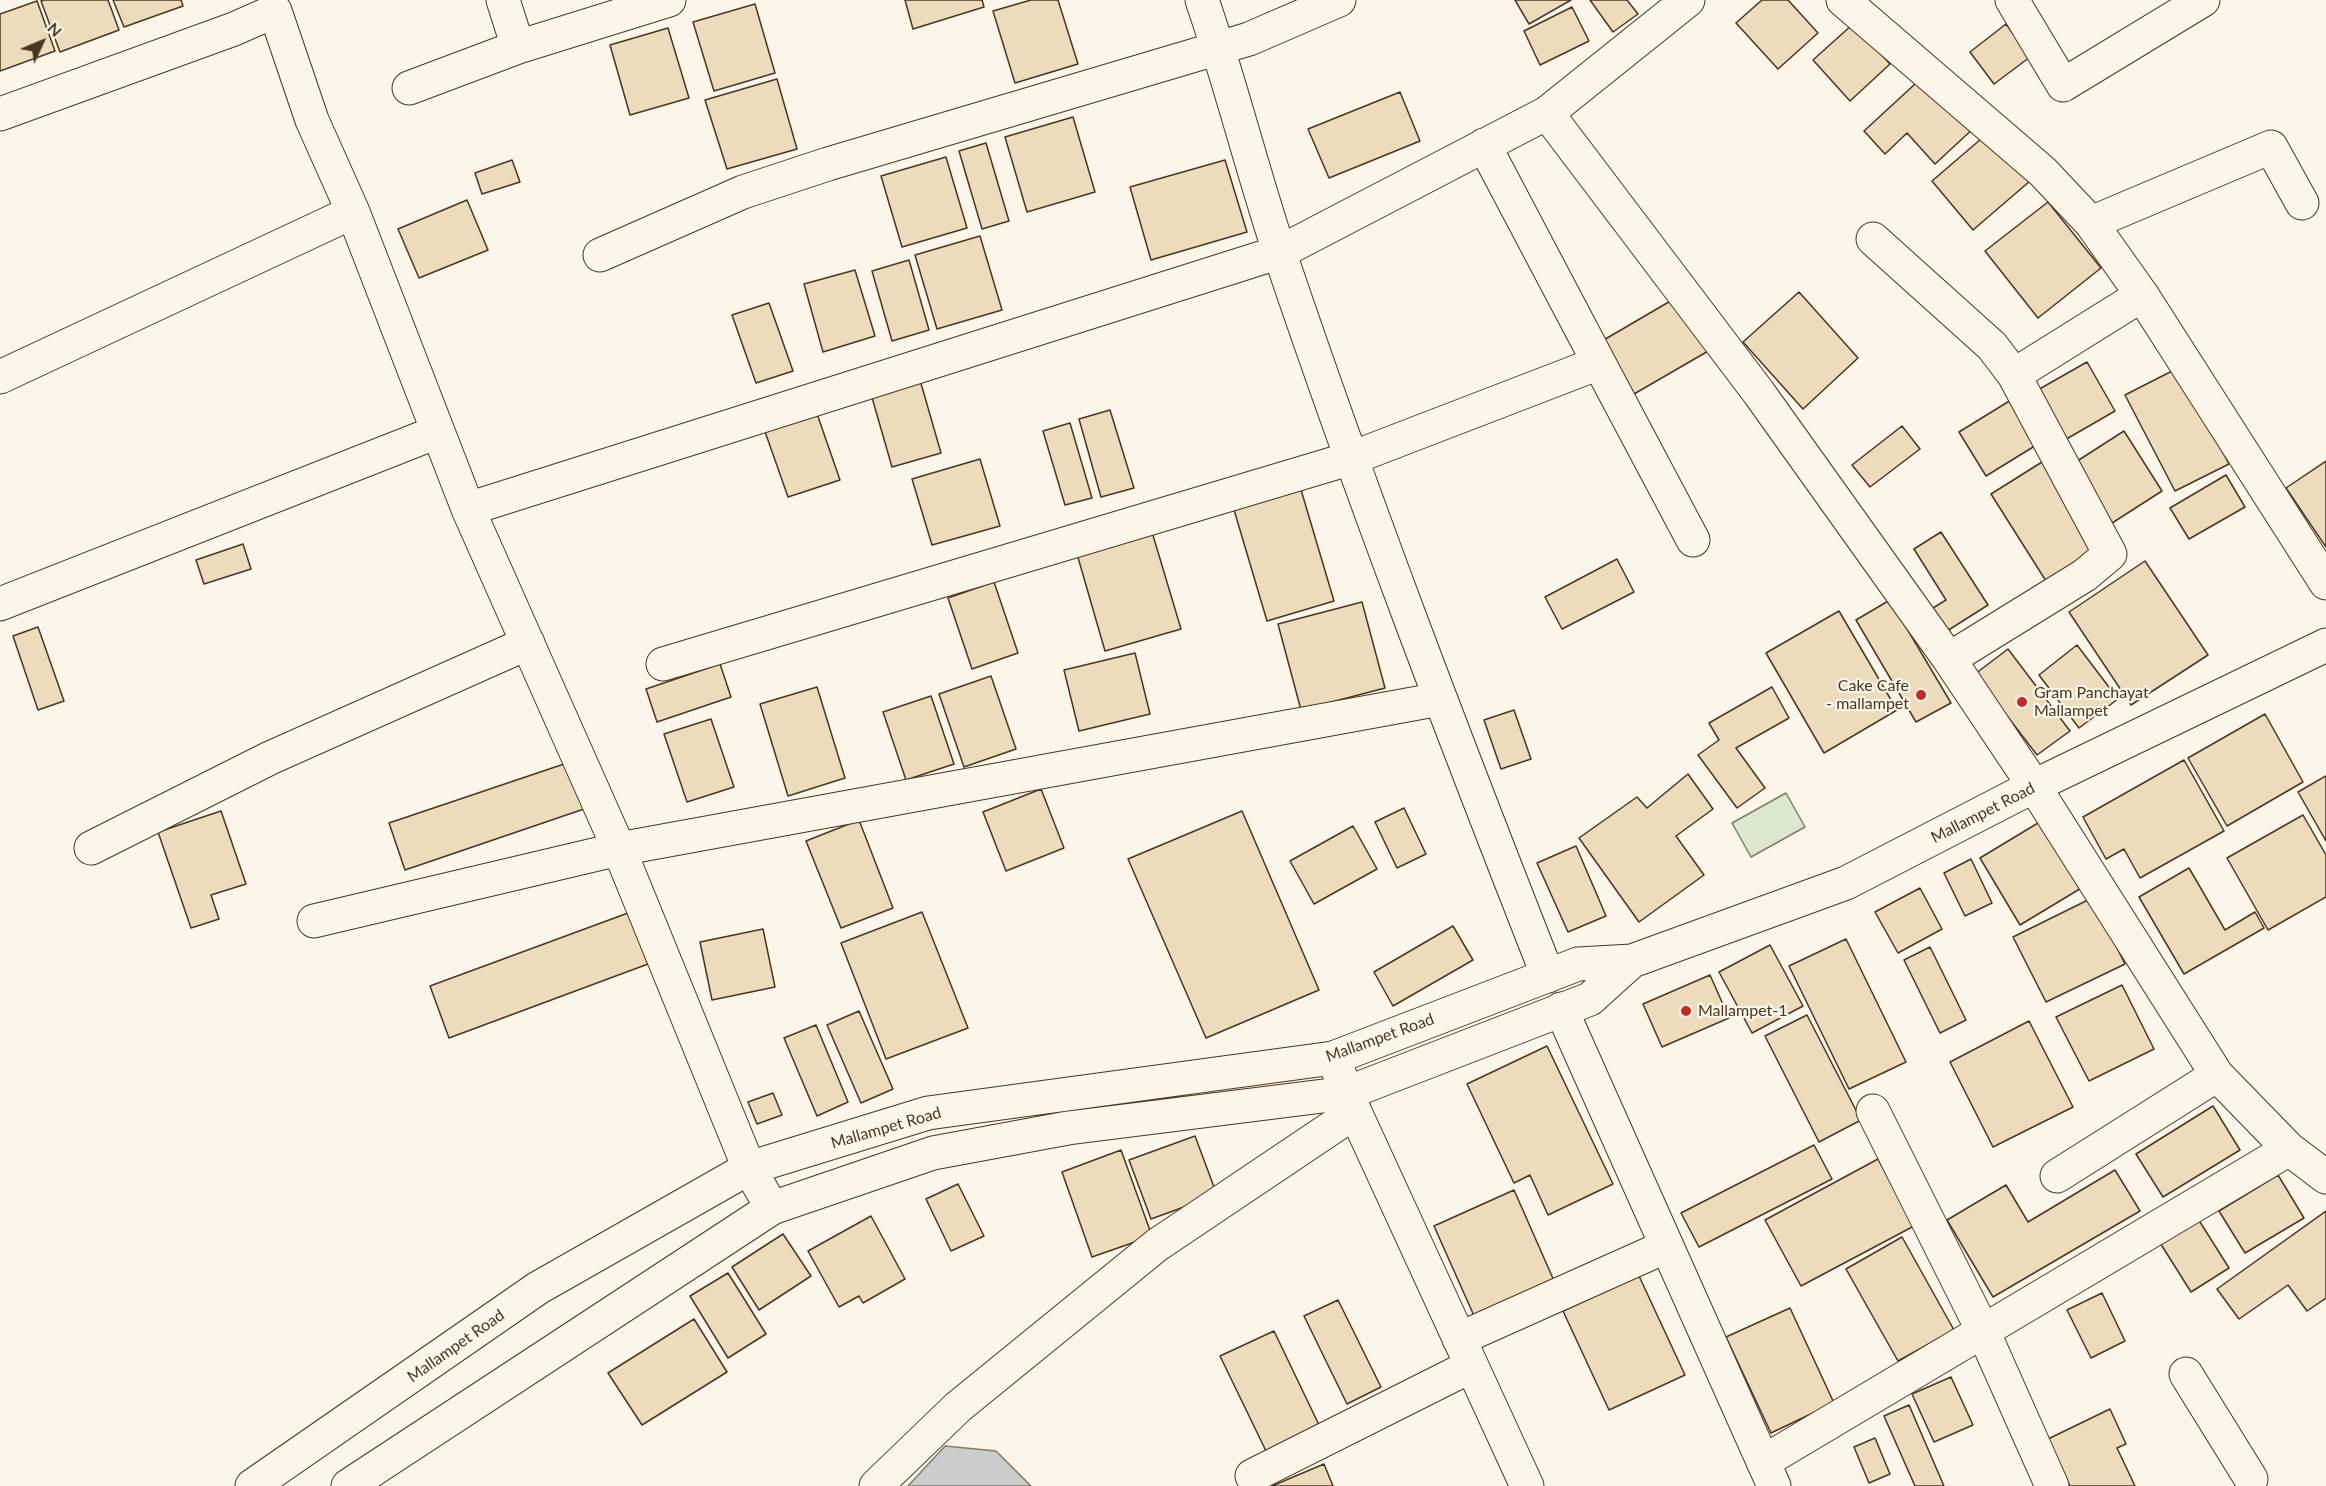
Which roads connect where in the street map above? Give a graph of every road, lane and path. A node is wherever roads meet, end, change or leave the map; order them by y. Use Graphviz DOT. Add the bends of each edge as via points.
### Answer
graph roads {
  1 [pos="503,0"];
  2 [pos="669,0"];
  3 [pos="1202,0"];
  4 [pos="1339,0"];
  5 [pos="1688,0"];
  6 [pos="1843,0"];
  7 [pos="2012,0"];
  8 [pos="2203,0"];
  9 [pos="273,5"];
  10 [pos="519,47"];
  11 [pos="1219,48"];
  12 [pos="409,88"];
  13 [pos="1547,113"];
  14 [pos="0,114"];
  15 [pos="1484,145"];
  16 [pos="2302,203"];
  17 [pos="353,212"];
  18 [pos="2091,223"];
  19 [pos="1873,239"];
  20 [pos="1280,252"];
  21 [pos="600,255"];
  22 [pos="2142,295"];
  23 [pos="1599,363"];
  24 [pos="2014,375"];
  25 [pos="0,377"];
  26 [pos="437,432"];
  27 [pos="1352,458"];
  28 [pos="468,509"];
  29 [pos="1693,540"];
  30 [pos="2326,583"];
  31 [pos="0,604"];
  32 [pos="528,643"];
  33 [pos="2326,645"];
  34 [pos="1949,659"];
  35 [pos="663,664"];
  36 [pos="1440,699"];
  37 [pos="2034,786"];
  38 [pos="91,848"];
  39 [pos="619,849"];
  40 [pos="314,921"];
  41 [pos="1632,962"];
  42 [pos="1548,976"];
  43 [pos="1561,1010"];
  44 [pos="1333,1058"];
  45 [pos="2217,1075"];
  46 [pos="1351,1103"];
  47 [pos="1873,1111"];
  48 [pos="2289,1149"];
  49 [pos="749,1168"];
  50 [pos="2057,1176"];
  51 [pos="2326,1177"];
  52 [pos="772,1208"];
  53 [pos="1667,1246"];
  54 [pos="1983,1331"];
  55 [pos="1465,1353"];
  56 [pos="2186,1374"];
  57 [pos="1252,1476"];
  58 [pos="1762,1477"];
  59 [pos="2249,1484"];
  60 [pos="252,1486"];
  61 [pos="348,1486"];
  62 [pos="876,1486"];
  63 [pos="1527,1486"];
  64 [pos="2052,1486"];
  1 -- 10 [label="street"];
  2 -- 10 [label="street"];
  3 -- 11 [label="street"];
  4 -- 11 [label="street"];
  5 -- 13 [label="street"];
  6 -- 18 [label="street" via="2043,172"];
  7 -- 8 [label="street" via="2063,85"];
  9 -- 14 [label="street" via="234,29"];
  9 -- 17 [label="street" via="312,120"];
  10 -- 12 [label="street"];
  11 -- 20 [label="street"];
  11 -- 21 [label="street" via="743,192"];
  13 -- 15 [label="street"];
  13 -- 34 [label="street" via="1759,393"];
  15 -- 20 [label="street"];
  15 -- 23 [label="street"];
  16 -- 18 [label="street" via="2271,147"];
  17 -- 25 [label="street"];
  17 -- 26 [label="street"];
  18 -- 22 [label="street"];
  19 -- 24 [label="street" via="1992,346"];
  20 -- 27 [label="street"];
  20 -- 28 [label="street"];
  22 -- 24 [label="street"];
  22 -- 30 [label="street"];
  23 -- 27 [label="street"];
  23 -- 29 [label="street"];
  24 -- 34 [label="street" via="2110,554 2085,574"];
  26 -- 28 [label="street"];
  26 -- 31 [label="street"];
  27 -- 35 [label="street"];
  27 -- 36 [label="street"];
  28 -- 32 [label="street"];
  32 -- 38 [label="street" via="270,758"];
  32 -- 39 [label="street"];
  33 -- 37 [label="street, Mallampet Road"];
  34 -- 37 [label="street"];
  36 -- 39 [label="street"];
  36 -- 42 [label="street"];
  37 -- 41 [label="street, Mallampet Road" via="1846,883"];
  37 -- 45 [label="street"];
  39 -- 40 [label="street"];
  39 -- 49 [label="street"];
  41 -- 42 [label="street, Mallampet Road" via="1578,964"];
  41 -- 43 [label="street, Mallampet Road" via="1590,999"];
  42 -- 44 [label="street, Mallampet Road"];
  43 -- 46 [label="street, Mallampet Road"];
  43 -- 53 [label="street"];
  44 -- 46 [label="street"];
  44 -- 49 [label="street, Mallampet Road" via="928,1113"];
  45 -- 48 [label="street"];
  45 -- 50 [label="street"];
  46 -- 52 [label="street, Mallampet Road" via="1068,1128 933,1153"];
  46 -- 55 [label="street"];
  46 -- 62 [label="street" via="1157,1245 958,1407"];
  47 -- 54 [label="street"];
  48 -- 51 [label="street"];
  48 -- 54 [label="street"];
  49 -- 52 [label="street"];
  49 -- 60 [label="street, Mallampet Road" via="538,1288"];
  52 -- 61 [label="street, Mallampet Road"];
  53 -- 55 [label="street"];
  53 -- 58 [label="street"];
  54 -- 58 [label="street"];
  54 -- 64 [label="street"];
  55 -- 57 [label="street"];
  55 -- 63 [label="street"];
  56 -- 59 [label="street"];
}
